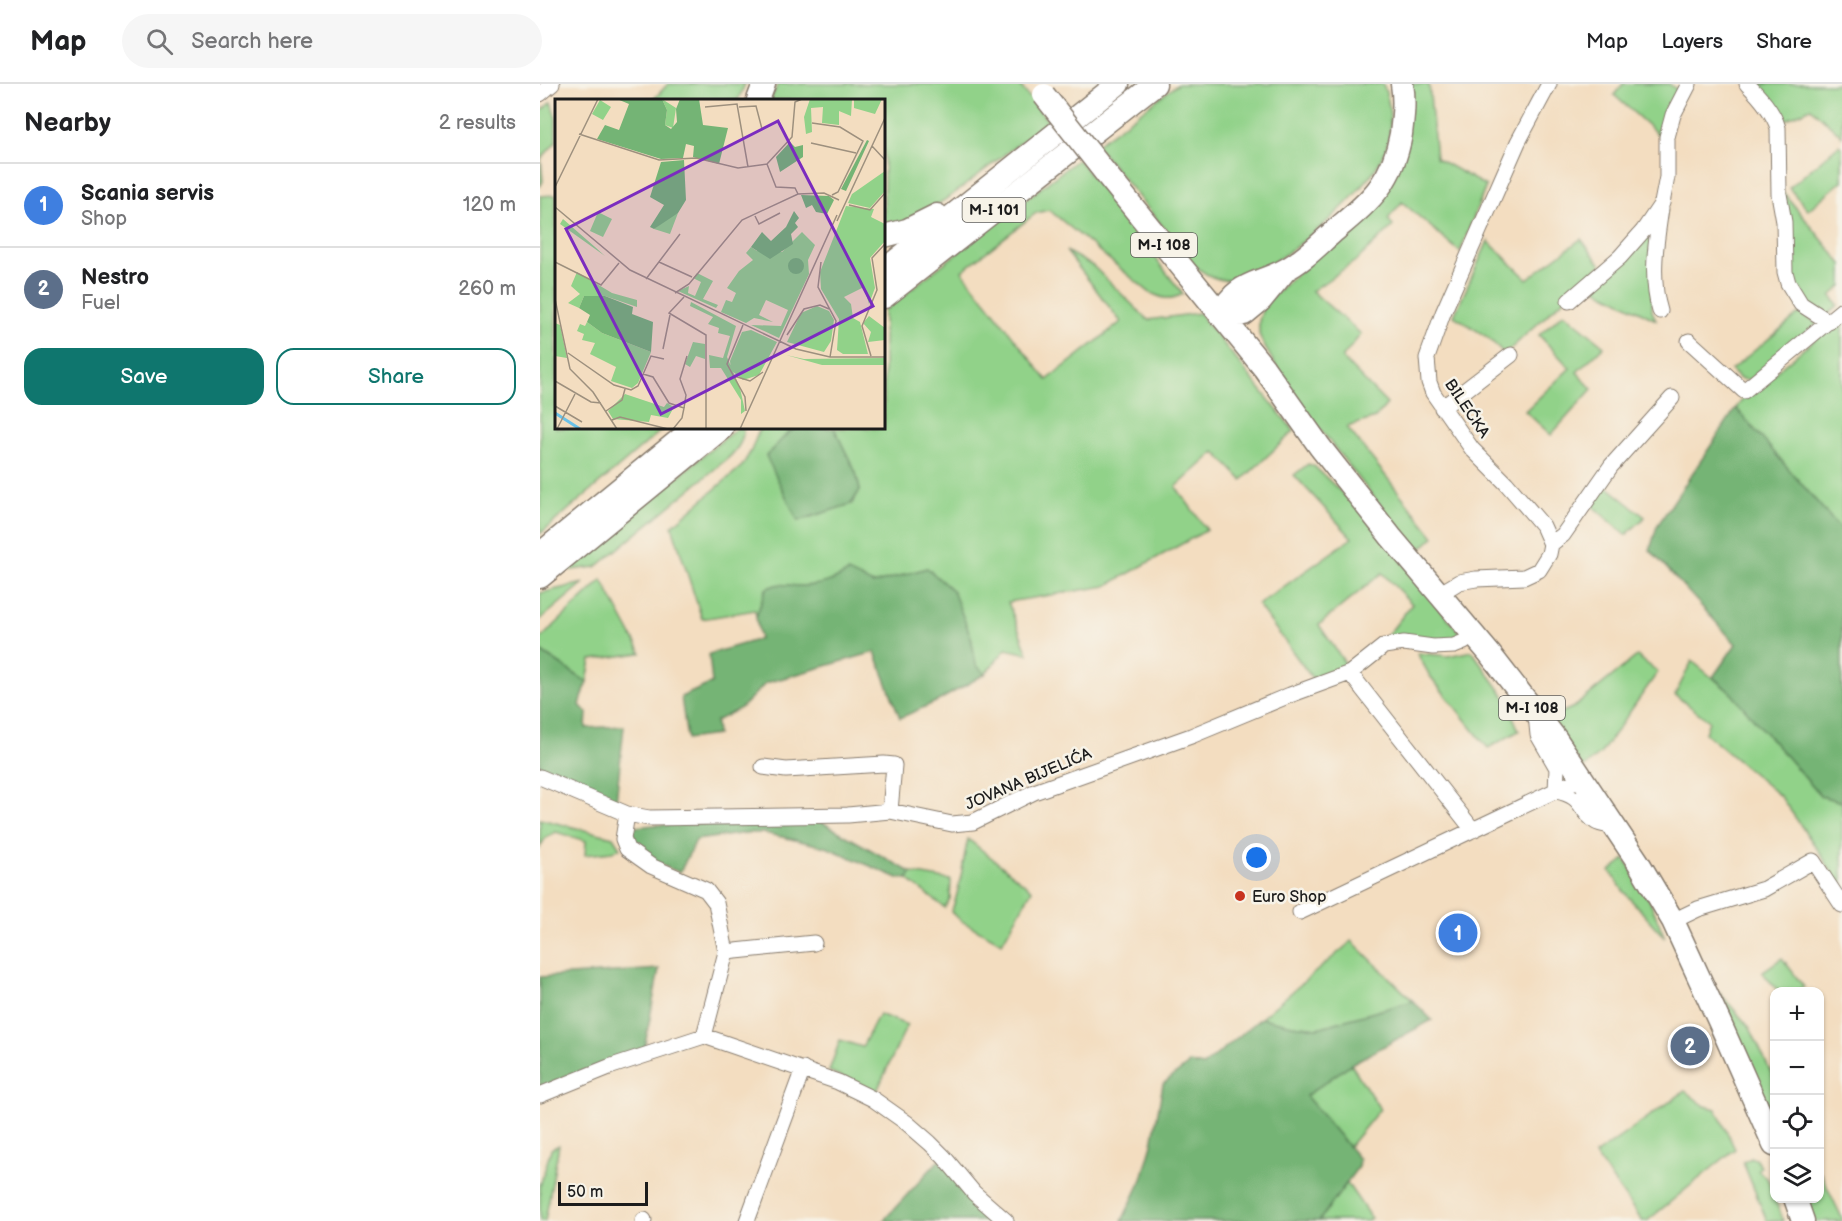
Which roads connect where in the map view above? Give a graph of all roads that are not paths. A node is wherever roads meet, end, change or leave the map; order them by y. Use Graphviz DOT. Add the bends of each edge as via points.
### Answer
graph roads {
  1 [pos="552,84"];
  2 [pos="764,84"];
  3 [pos="1118,84"];
  4 [pos="1155,84"];
  5 [pos="1171,84"];
  6 [pos="1390,84"];
  7 [pos="1402,84"];
  8 [pos="1549,84"];
  9 [pos="1689,84"];
  10 [pos="1747,84"];
  11 [pos="1040,89"];
  12 [pos="540,94"];
  13 [pos="758,99"];
  14 [pos="1106,123"];
  15 [pos="1399,144"];
  16 [pos="1028,155"];
  17 [pos="1662,203"];
  18 [pos="885,236"];
  19 [pos="885,269"];
  20 [pos="1186,272"];
  21 [pos="1255,293"];
  22 [pos="885,296"];
  23 [pos="1569,301"];
  24 [pos="1842,310"];
  25 [pos="1660,311"];
  26 [pos="1220,315"];
  27 [pos="1829,322"];
  28 [pos="1689,341"];
  29 [pos="1511,355"];
  30 [pos="1263,368"];
  31 [pos="1671,398"];
  32 [pos="1442,408"];
  33 [pos="685,429"];
  34 [pos="693,429"];
  35 [pos="721,429"];
  36 [pos="647,468"];
  37 [pos="1551,544"];
  38 [pos="540,554"];
  39 [pos="540,578"];
  40 [pos="1439,594"];
  41 [pos="1473,635"];
  42 [pos="1350,673"];
  43 [pos="1536,712"];
  44 [pos="763,767"];
  45 [pos="540,777"];
  46 [pos="1582,778"];
  47 [pos="1556,791"];
  48 [pos="890,811"];
  49 [pos="627,814"];
  50 [pos="1614,827"];
  51 [pos="1473,830"];
  52 [pos="1842,905"];
  53 [pos="1299,912"];
  54 [pos="1672,921"];
  55 [pos="814,943"];
  56 [pos="726,952"];
  57 [pos="704,1036"];
  58 [pos="803,1069"];
  59 [pos="540,1095"];
  60 [pos="1770,1136"];
  61 [pos="1797,1203"];
  62 [pos="747,1221"];
  63 [pos="1006,1221"];
  64 [pos="1803,1221"];
  1 -- 12 [label="street"];
  2 -- 13 [label="main road"];
  3 -- 16 [label="main road, M-I 101"];
  4 -- 14 [label="main road, M-I 101"];
  5 -- 14 [label="main road" via="1125,118"];
  6 -- 15 [label="main road"];
  7 -- 15 [label="main road"];
  8 -- 32 [label="street, BILEĆKA" via="1518,142 1432,341 1427,358 1429,382"];
  9 -- 17 [label="street" via="1666,137 1667,177"];
  10 -- 27 [label="street" via="1767,106 1778,128 1779,194 1788,283 1800,304"];
  11 -- 20 [label="main road, M-I 108, bridge"];
  14 -- 22 [label="main road, M-I 101"];
  15 -- 21 [label="main road" via="1386,179 1362,208"];
  16 -- 18 [label="main road" via="950,208 907,230"];
  16 -- 19 [label="main road, M-I 101"];
  17 -- 23 [label="street" via="1632,244"];
  17 -- 25 [label="street" via="1655,247"];
  20 -- 21 [label="main road" via="1215,287"];
  20 -- 26 [label="main road, M-I 108"];
  21 -- 26 [label="main road" via="1244,314"];
  21 -- 30 [label="main road" via="1252,331"];
  24 -- 27 [label="street"];
  26 -- 30 [label="main road, M-I 108"];
  27 -- 28 [label="street" via="1744,391"];
  29 -- 32 [label="street"];
  30 -- 40 [label="main road, M-I 108" via="1327,456"];
  31 -- 37 [label="street" via="1611,466 1563,535"];
  32 -- 37 [label="street, BILEĆKA" via="1472,448 1543,526"];
  33 -- 36 [label="main road"];
  34 -- 36 [label="main road"];
  35 -- 39 [label="main road"];
  36 -- 38 [label="main road"];
  37 -- 40 [label="street" via="1543,565 1534,573 1459,582"];
  40 -- 41 [label="main road, M-I 108"];
  41 -- 42 [label="street, JOVANA BIJELIĆA" via="1454,646 1384,646"];
  41 -- 43 [label="main road, M-I 108"];
  42 -- 48 [label="street, JOVANA BIJELIĆA" via="1034,792 973,822 952,824"];
  42 -- 51 [label="street"];
  43 -- 46 [label="main road, M-I 108"];
  43 -- 47 [label="street" via="1538,735 1557,768"];
  44 -- 48 [label="street" via="786,770 894,765"];
  45 -- 49 [label="street, JOVANA BIJELIĆA"];
  46 -- 47 [label="street"];
  46 -- 50 [label="main road, M-I 108"];
  47 -- 50 [label="street" via="1575,797 1599,823"];
  47 -- 51 [label="street"];
  48 -- 49 [label="street, JOVANA BIJELIĆA" via="669,820"];
  49 -- 56 [label="street" via="623,839 627,849 651,866 700,887 716,903"];
  50 -- 54 [label="main road, M-I 108"];
  51 -- 53 [label="street"];
  52 -- 54 [label="street" via="1814,861 1764,889"];
  54 -- 60 [label="main road, M-I 108"];
  55 -- 56 [label="street"];
  56 -- 57 [label="street"];
  57 -- 58 [label="street"];
  57 -- 59 [label="street"];
  58 -- 62 [label="street"];
  58 -- 63 [label="street" via="856,1089 907,1123"];
  61 -- 64 [label="main road"];
}
